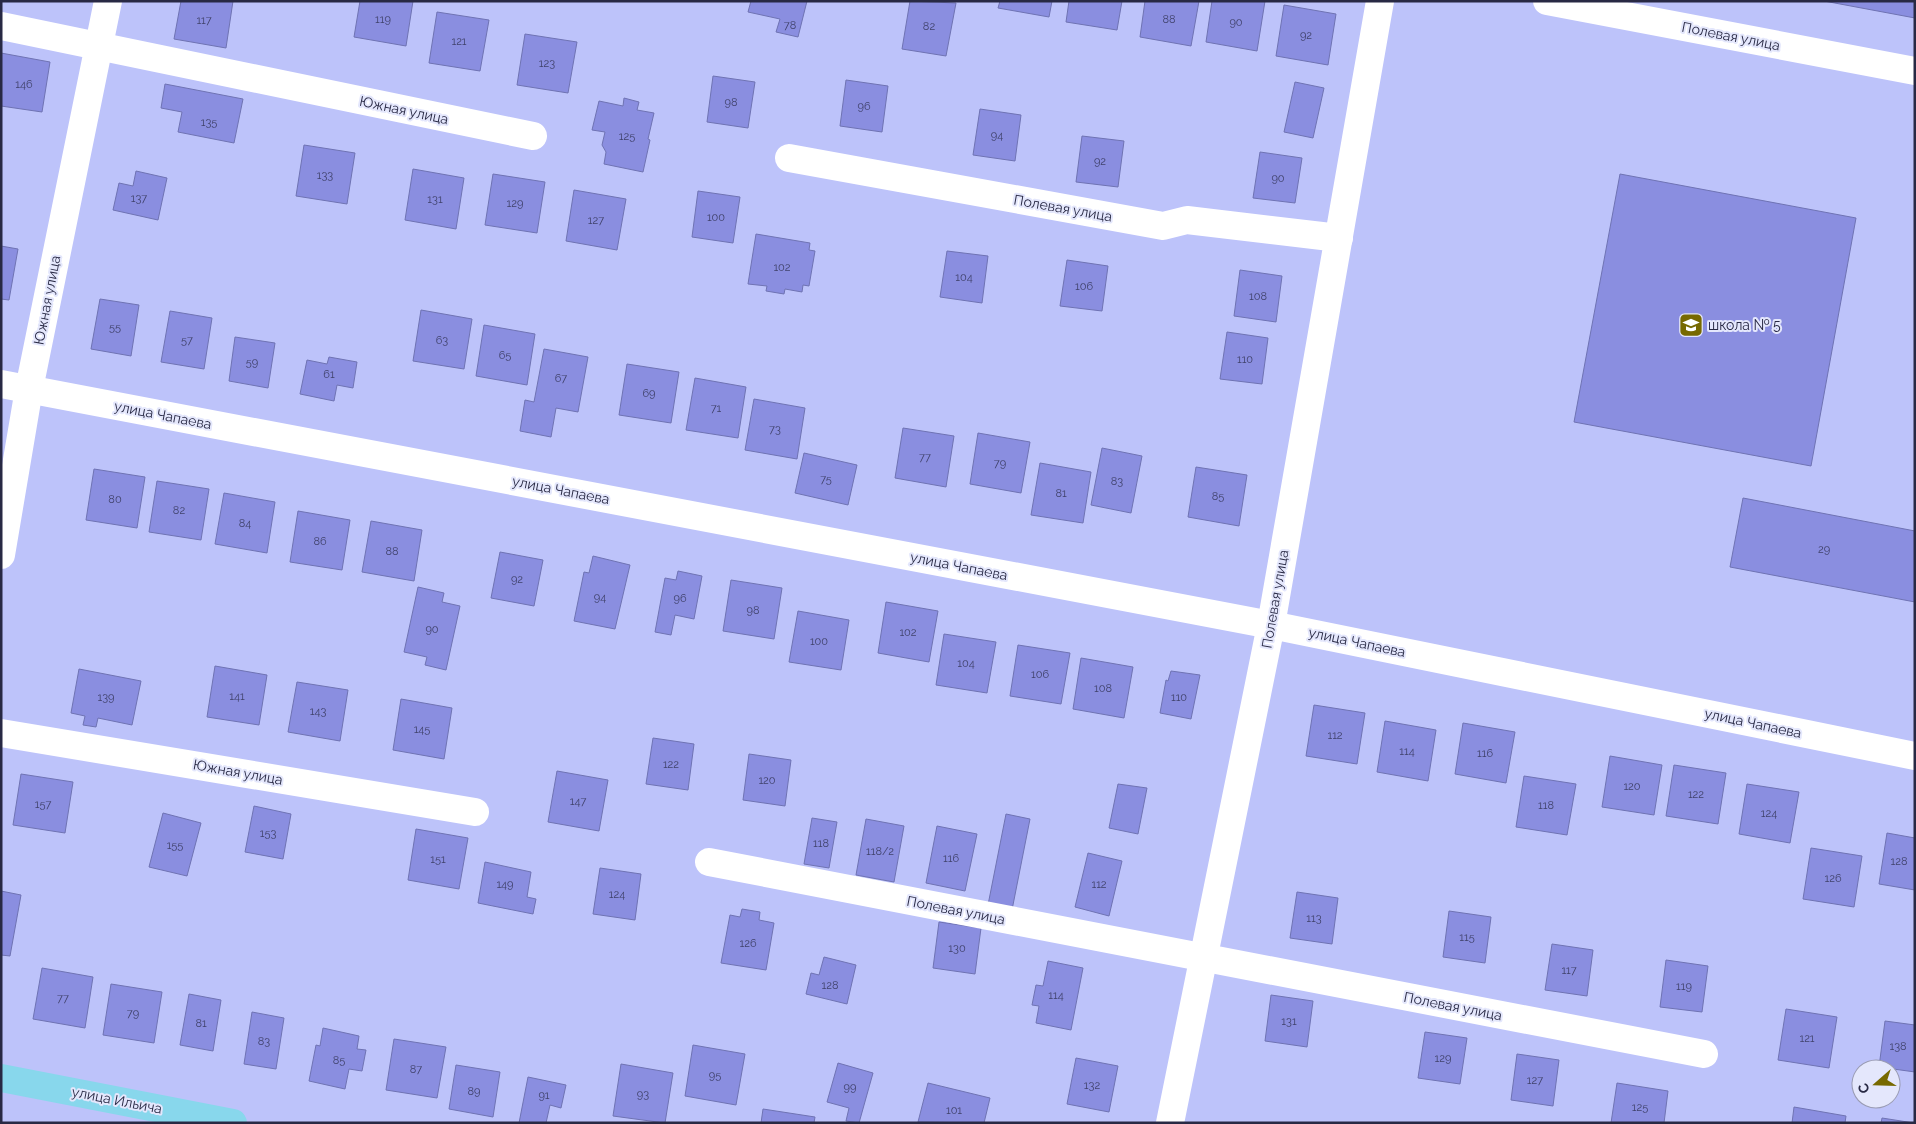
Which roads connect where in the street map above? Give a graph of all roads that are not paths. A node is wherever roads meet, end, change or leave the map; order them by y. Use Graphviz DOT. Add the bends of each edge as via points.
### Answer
graph roads {
  1 [pos="108,1"];
  2 [pos="1380,1"];
  3 [pos="1546,1"];
  4 [pos="1,26"];
  5 [pos="99,46"];
  6 [pos="1915,71"];
  7 [pos="533,136"];
  8 [pos="789,158"];
  9 [pos="1339,238"];
  10 [pos="1,384"];
  11 [pos="29,389"];
  12 [pos="1,555"];
  13 [pos="1271,625"];
  14 [pos="1,733"];
  15 [pos="1915,756"];
  16 [pos="475,812"];
  17 [pos="709,862"];
  18 [pos="1203,958"];
  19 [pos="1704,1054"];
  20 [pos="1,1078"];
  21 [pos="233,1123"];
  22 [pos="1170,1123"];
  1 -- 5 [label="street, Южная улица"];
  2 -- 9 [label="street, Полевая улица"];
  3 -- 6 [label="street, Полевая улица"];
  4 -- 5 [label="street, Южная улица"];
  5 -- 7 [label="street, Южная улица"];
  5 -- 11 [label="street, Южная улица"];
  8 -- 9 [label="street, Полевая улица" via="1163,226 1187,220"];
  9 -- 13 [label="street, Полевая улица"];
  10 -- 11 [label="street, улица Чапаева"];
  11 -- 12 [label="street, Южная улица"];
  11 -- 13 [label="street, улица Чапаева"];
  13 -- 15 [label="street, улица Чапаева"];
  13 -- 18 [label="street, Полевая улица"];
  14 -- 16 [label="street, Южная улица"];
  17 -- 18 [label="street, Полевая улица"];
  18 -- 19 [label="street, Полевая улица"];
  18 -- 22 [label="street, Полевая улица"];
  20 -- 21 [label="main road, улица Ильича"];
}
